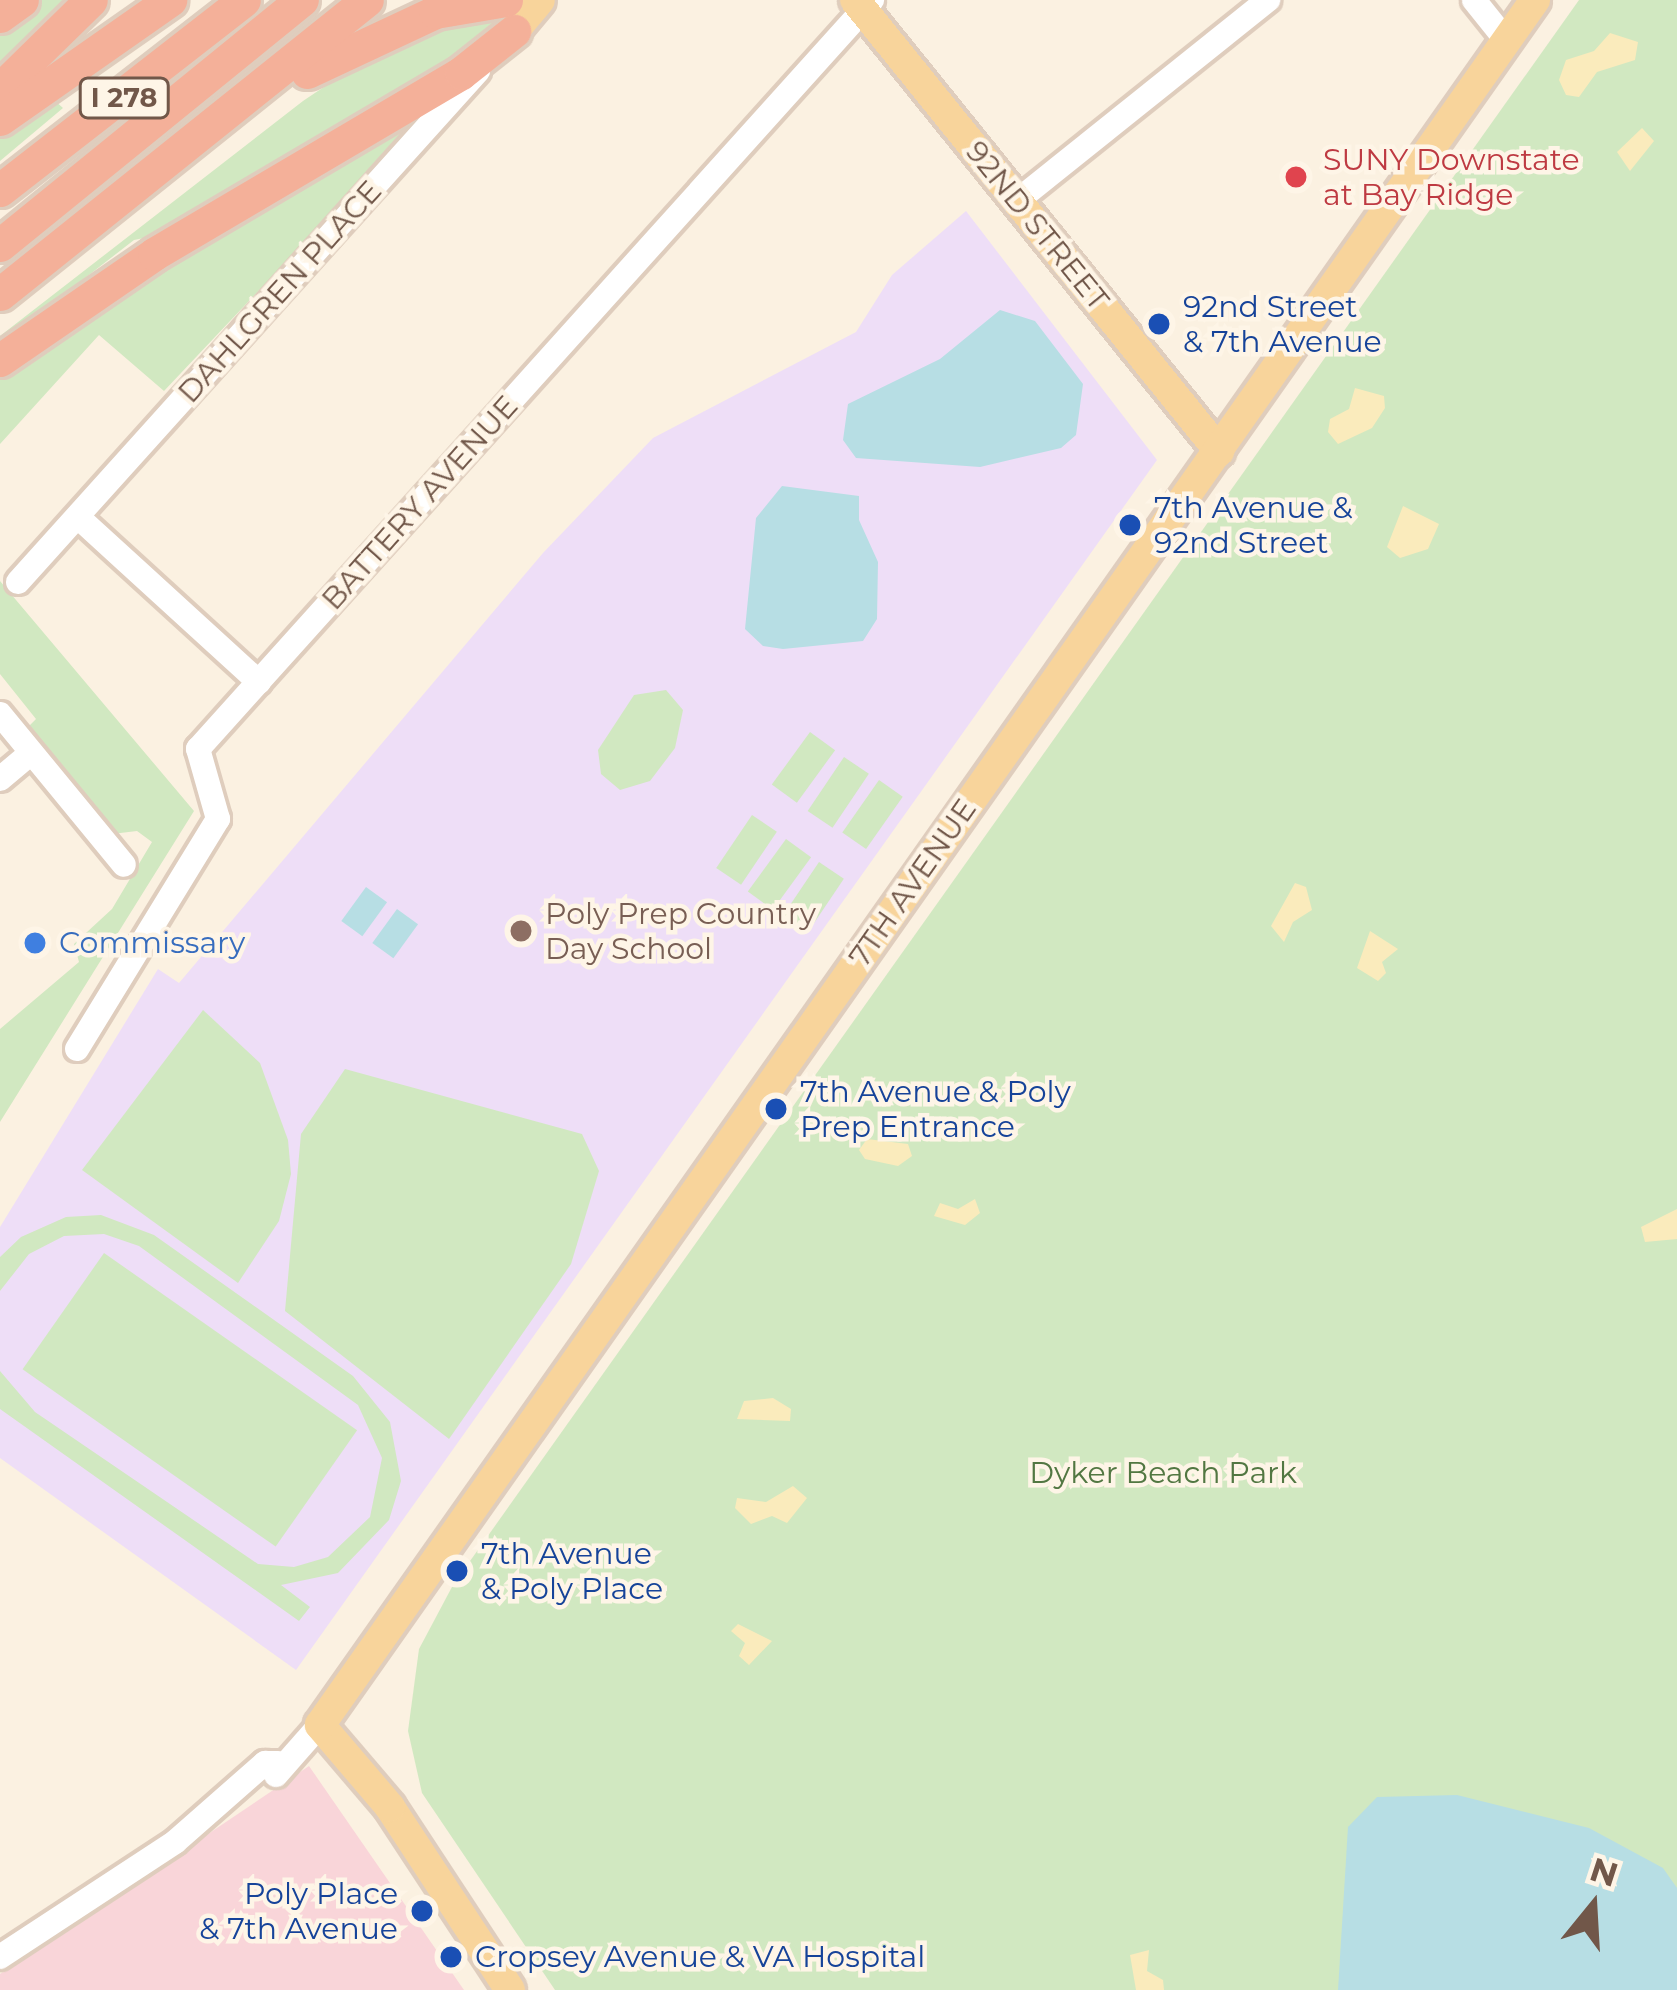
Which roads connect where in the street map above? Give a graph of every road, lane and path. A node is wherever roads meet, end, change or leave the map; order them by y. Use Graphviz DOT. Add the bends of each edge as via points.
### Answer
graph roads {
  1 [pos="22,0"];
  2 [pos="170,0"];
  3 [pos="244,0"];
  4 [pos="272,0"];
  5 [pos="302,0"];
  6 [pos="367,0"];
  7 [pos="540,0"];
  8 [pos="1268,0"];
  9 [pos="1474,0"];
  10 [pos="1534,0"];
  11 [pos="87,3"];
  12 [pos="864,4"];
  13 [pos="510,15"];
  14 [pos="0,16"];
  15 [pos="1507,40"];
  16 [pos="0,89"];
  17 [pos="0,119"];
  18 [pos="213,129"];
  19 [pos="0,190"];
  20 [pos="1017,201"];
  21 [pos="0,222"];
  22 [pos="0,245"];
  23 [pos="0,293"];
  24 [pos="0,360"];
  25 [pos="1219,451"];
  26 [pos="78,517"];
  27 [pos="18,582"];
  28 [pos="259,682"];
  29 [pos="0,714"];
  30 [pos="31,753"];
  31 [pos="0,778"];
  32 [pos="124,866"];
  33 [pos="77,1049"];
  34 [pos="320,1724"];
  35 [pos="0,1958"];
  36 [pos="510,1990"];
  1 -- 14 [label="highway"];
  2 -- 17 [label="highway, I 278"];
  3 -- 19 [label="highway, I 278"];
  4 -- 21 [label="highway, I 278"];
  5 -- 22 [label="highway, I 278"];
  6 -- 18 [label="highway, I 278"];
  7 -- 13 [label="main road, DAHLGREN PLACE"];
  8 -- 20 [label="street"];
  9 -- 15 [label="street"];
  10 -- 15 [label="main road, 7TH AVENUE"];
  11 -- 16 [label="highway"];
  12 -- 20 [label="main road, 92ND STREET"];
  12 -- 28 [label="street, BATTERY AVENUE"];
  13 -- 18 [label="highway" via="435,12"];
  13 -- 24 [label="highway" via="460,73 154,254"];
  13 -- 26 [label="street, DAHLGREN PLACE"];
  15 -- 25 [label="main road, 7TH AVENUE"];
  18 -- 23 [label="highway, I 278"];
  20 -- 25 [label="main road, 92ND STREET"];
  25 -- 34 [label="main road, 7TH AVENUE"];
  26 -- 27 [label="street, DAHLGREN PLACE"];
  26 -- 28 [label="street"];
  28 -- 33 [label="street, BATTERY AVENUE" via="198,749 218,819"];
  29 -- 30 [label="street"];
  30 -- 31 [label="street"];
  30 -- 32 [label="street"];
  34 -- 35 [label="street, 7TH AVENUE" via="281,1761 265,1763"];
  34 -- 36 [label="main road" via="390,1807"];
}
